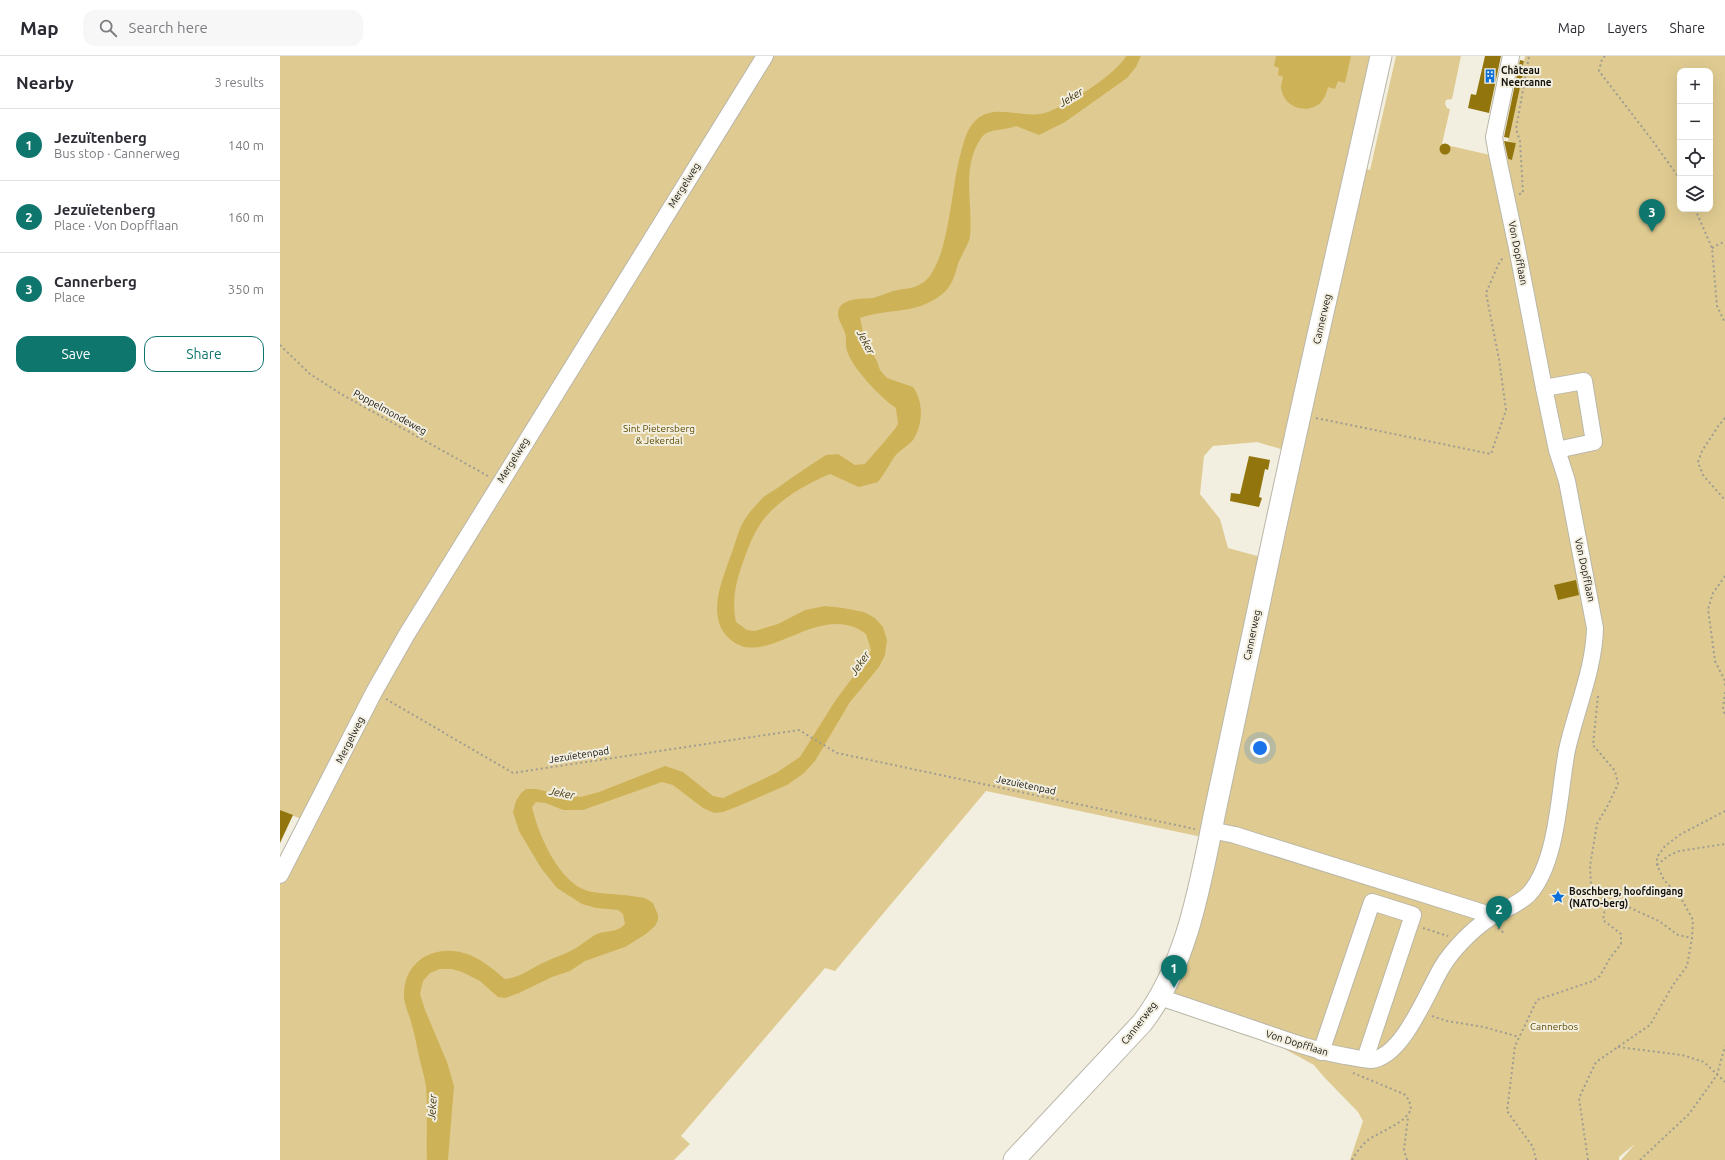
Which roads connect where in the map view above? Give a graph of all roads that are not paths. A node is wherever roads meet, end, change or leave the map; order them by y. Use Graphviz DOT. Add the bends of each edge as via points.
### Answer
graph roads {
  1 [pos="765,56"];
  2 [pos="1381,56"];
  3 [pos="1511,56"];
  4 [pos="1544,388"];
  5 [pos="1557,450"];
  6 [pos="1211,830"];
  7 [pos="280,875"];
  8 [pos="1489,918"];
  9 [pos="1159,997"];
  10 [pos="1321,1052"];
  11 [pos="1364,1059"];
  12 [pos="1014,1160"];
  1 -- 7 [label="street, Mergelweg" via="406,634"];
  2 -- 6 [label="main road, Cannerweg"];
  3 -- 4 [label="street, Von Dopfflaan" via="1494,137"];
  4 -- 5 [label="street, Von Dopfflaan"];
  4 -- 5 [label="street" via="1584,381 1594,442"];
  5 -- 8 [label="street, Von Dopfflaan" via="1567,481 1595,619 1595,638 1586,682 1567,749 1555,834 1540,875 1529,894 1508,909"];
  6 -- 8 [label="street" via="1235,835 1484,913"];
  6 -- 9 [label="main road, Cannerweg" via="1192,916 1174,968"];
  8 -- 11 [label="street, Von Dopfflaan" via="1466,939 1444,965 1402,1039 1390,1052 1370,1060"];
  9 -- 10 [label="street, Von Dopfflaan"];
  9 -- 12 [label="main road, Cannerweg" via="1127,1040"];
  10 -- 11 [label="street, Von Dopfflaan"];
  10 -- 11 [label="street" via="1372,902 1413,915"];
}
